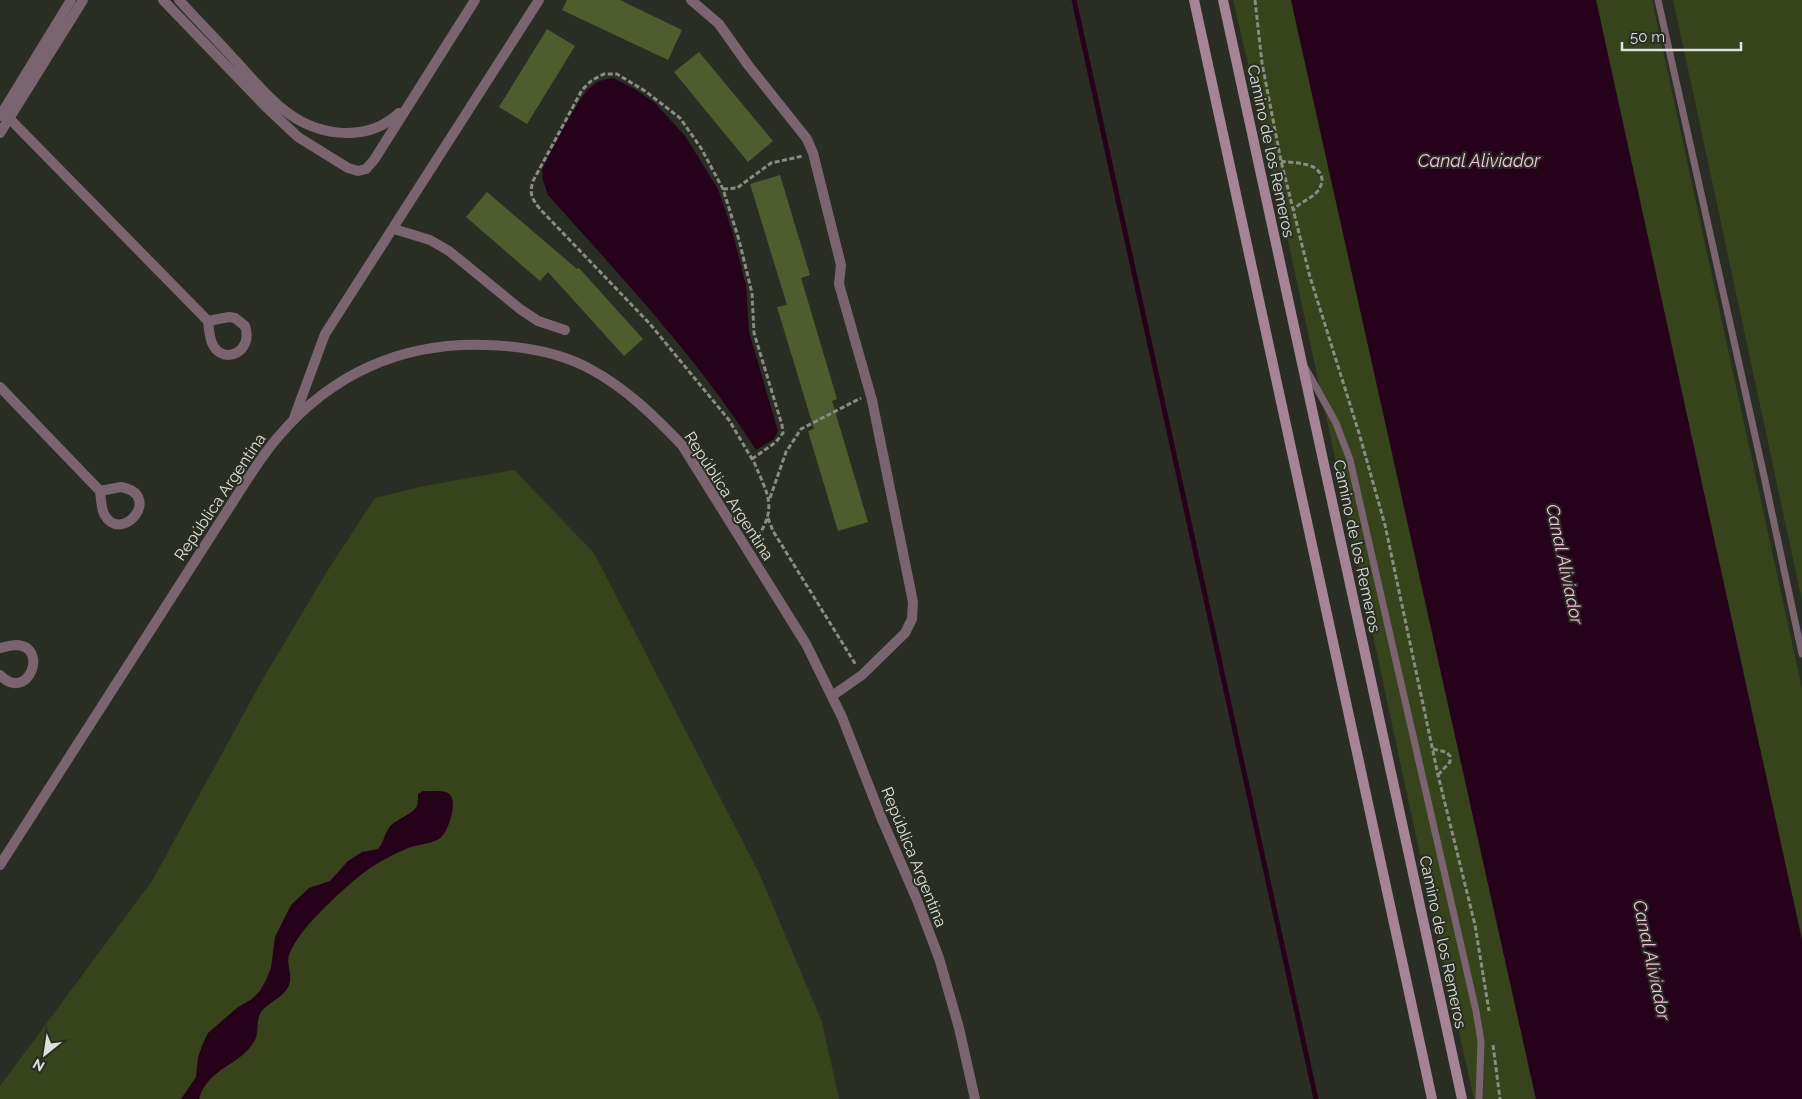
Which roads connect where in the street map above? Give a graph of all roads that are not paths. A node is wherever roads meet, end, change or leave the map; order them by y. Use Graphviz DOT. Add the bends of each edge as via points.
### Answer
graph roads {
  1 [pos="71,0"];
  2 [pos="83,0"];
  3 [pos="163,0"];
  4 [pos="179,0"];
  5 [pos="476,0"];
  6 [pos="539,0"];
  7 [pos="691,0"];
  8 [pos="1194,0"];
  9 [pos="1658,0"];
  10 [pos="1224,3"];
  11 [pos="408,106"];
  12 [pos="4,115"];
  13 [pos="0,133"];
  14 [pos="394,229"];
  15 [pos="208,322"];
  16 [pos="565,330"];
  17 [pos="1302,362"];
  18 [pos="0,387"];
  19 [pos="292,422"];
  20 [pos="100,491"];
  21 [pos="0,648"];
  22 [pos="1802,654"];
  23 [pos="0,675"];
  24 [pos="832,696"];
  25 [pos="0,865"];
  26 [pos="975,1099"];
  27 [pos="1432,1099"];
  28 [pos="1462,1099"];
  29 [pos="1480,1099"];
  1 -- 12 [label="street"];
  2 -- 12 [label="street"];
  3 -- 11 [label="street" via="298,137 348,168 366,169"];
  4 -- 11 [label="street" via="262,89 285,111 307,124 339,134 368,131 391,121"];
  5 -- 11 [label="street"];
  6 -- 14 [label="street"];
  7 -- 24 [label="street" via="719,24 807,138 813,153 841,264 839,284 870,393 913,602 912,619 905,633 862,675"];
  8 -- 27 [label="main road"];
  9 -- 22 [label="lane"];
  10 -- 17 [label="main road, Camino de los Remeros"];
  12 -- 13 [label="street"];
  12 -- 15 [label="street"];
  14 -- 16 [label="street" via="430,240 449,251 520,310 538,321"];
  14 -- 19 [label="street" via="325,334"];
  17 -- 28 [label="main road, Camino de los Remeros"];
  17 -- 29 [label="lane" via="1336,423 1350,460 1476,1010 1481,1041"];
  18 -- 20 [label="street"];
  19 -- 24 [label="street, República Argentina" via="321,396 356,372 396,356 436,347 502,345 537,350 592,370 631,396 682,445 806,644"];
  19 -- 25 [label="street, República Argentina" via="243,486"];
  21 -- 23 [label="street" via="21,646 31,654 34,667 28,678 17,683"];
  24 -- 26 [label="street, República Argentina" via="939,958"];
}
